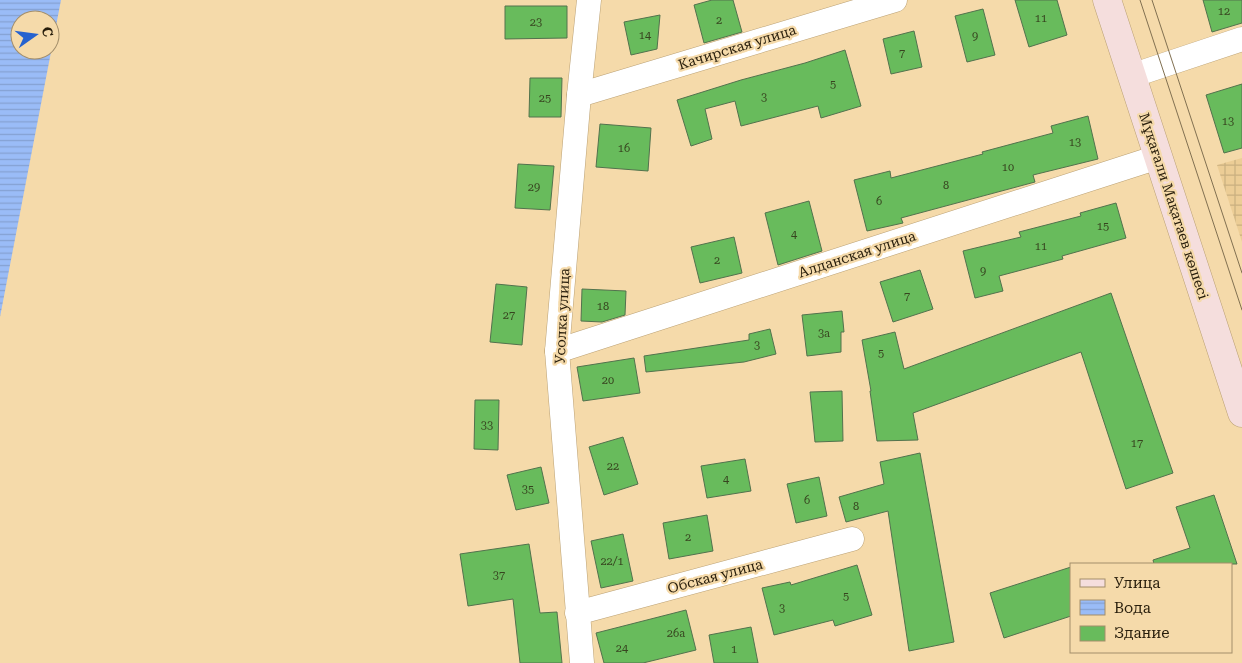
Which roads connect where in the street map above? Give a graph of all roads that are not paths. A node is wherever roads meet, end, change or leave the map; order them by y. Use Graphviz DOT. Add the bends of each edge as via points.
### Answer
graph roads {
  1 [pos="588,0"];
  2 [pos="895,0"];
  3 [pos="1107,0"];
  4 [pos="1242,39"];
  5 [pos="1131,76"];
  6 [pos="579,95"];
  7 [pos="1158,157"];
  8 [pos="557,351"];
  9 [pos="1242,413"];
  10 [pos="852,539"];
  11 [pos="577,613"];
  12 [pos="582,663"];
  1 -- 6 [label="street, Усолка улица"];
  2 -- 6 [label="street, Качирская улица"];
  3 -- 5 [label="main road, Мұқағали Мақатаев көшесі"];
  4 -- 5 [label="street"];
  5 -- 7 [label="main road, Мұқағали Мақатаев көшесі"];
  6 -- 8 [label="street, Усолка улица"];
  7 -- 8 [label="street, Алданская улица"];
  7 -- 9 [label="main road, Мұқағали Мақатаев көшесі"];
  8 -- 11 [label="street, Усолка улица"];
  10 -- 11 [label="street, Обская улица"];
  11 -- 12 [label="street, Усолка улица"];
}
